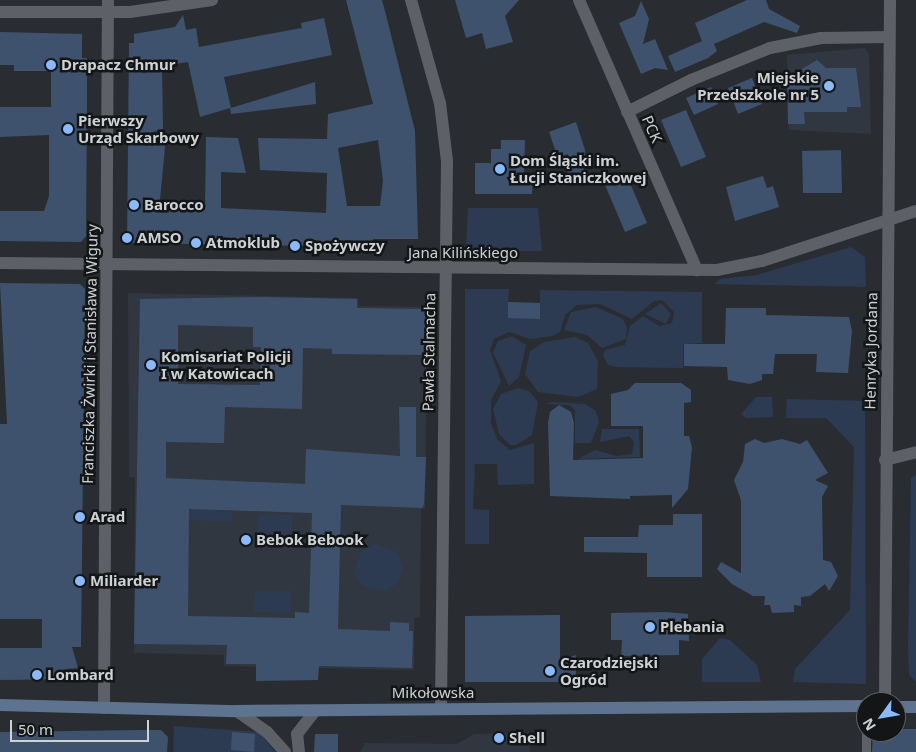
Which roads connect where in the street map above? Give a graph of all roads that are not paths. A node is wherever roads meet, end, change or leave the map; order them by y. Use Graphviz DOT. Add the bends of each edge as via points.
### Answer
graph roads {
  1 [pos="108,0"];
  2 [pos="212,0"];
  3 [pos="411,0"];
  4 [pos="579,0"];
  5 [pos="890,0"];
  6 [pos="0,12"];
  7 [pos="109,13"];
  8 [pos="889,38"];
  9 [pos="627,112"];
  10 [pos="916,211"];
  11 [pos="889,223"];
  12 [pos="0,263"];
  13 [pos="107,265"];
  14 [pos="446,270"];
  15 [pos="697,270"];
  16 [pos="916,452"];
  17 [pos="885,460"];
  18 [pos="885,692"];
  19 [pos="0,705"];
  20 [pos="856,706"];
  21 [pos="104,708"];
  22 [pos="442,709"];
  23 [pos="237,711"];
  24 [pos="316,711"];
  25 [pos="285,752"];
  26 [pos="299,752"];
  1 -- 7 [label="street, Franciszka Żwirki i Stanisława Wigury"];
  2 -- 7 [label="street"];
  3 -- 14 [label="street, Pawła Stalmacha" via="440,103 447,161"];
  4 -- 9 [label="street, PCK"];
  5 -- 8 [label="street, Henryka Jordana"];
  6 -- 7 [label="street"];
  7 -- 13 [label="street, Franciszka Żwirki i Stanisława Wigury"];
  8 -- 9 [label="street" via="821,38 770,48 691,80"];
  8 -- 11 [label="street, Henryka Jordana"];
  9 -- 15 [label="street, PCK"];
  10 -- 11 [label="street, Jana Kilińskiego"];
  11 -- 15 [label="street, Jana Kilińskiego" via="736,268"];
  11 -- 17 [label="street, Henryka Jordana"];
  12 -- 13 [label="street, Jana Kilińskiego"];
  13 -- 14 [label="street, Jana Kilińskiego"];
  13 -- 21 [label="street, Franciszka Żwirki i Stanisława Wigury"];
  14 -- 15 [label="street, Jana Kilińskiego"];
  14 -- 22 [label="street, Pawła Stalmacha"];
  16 -- 17 [label="street"];
  17 -- 18 [label="street, Henryka Jordana"];
  19 -- 21 [label="main road, Mikołowska"];
  20 -- 22 [label="main road, Mikołowska"];
  21 -- 23 [label="main road, Mikołowska"];
  22 -- 24 [label="main road, Mikołowska"];
  23 -- 24 [label="main road, Mikołowska"];
  23 -- 25 [label="street" via="267,732"];
  24 -- 26 [label="street" via="296,734"];
}
